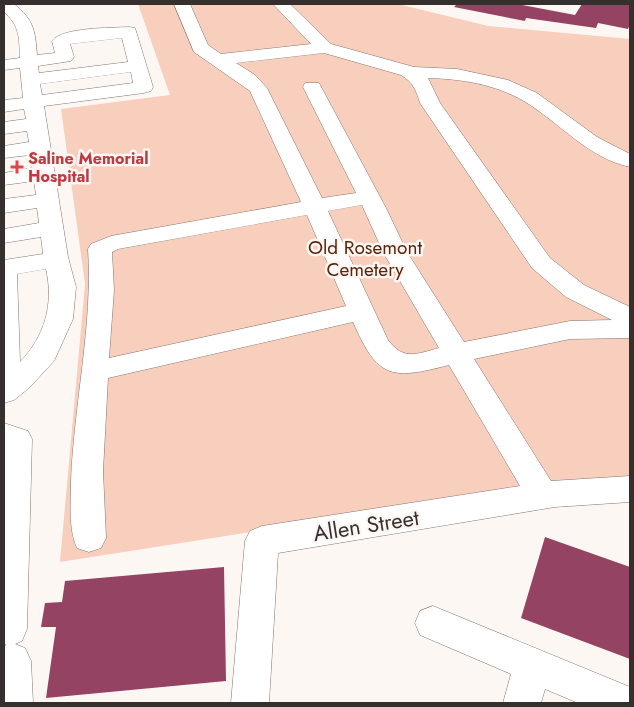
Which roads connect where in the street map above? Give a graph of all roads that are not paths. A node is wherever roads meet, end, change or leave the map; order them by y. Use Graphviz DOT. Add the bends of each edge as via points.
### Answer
graph roads {
  1 [pos="182,4"];
  2 [pos="281,4"];
  3 [pos="13,23"];
  4 [pos="133,48"];
  5 [pos="324,48"];
  6 [pos="114,50"];
  7 [pos="84,54"];
  8 [pos="65,57"];
  9 [pos="218,60"];
  10 [pos="4,65"];
  11 [pos="26,81"];
  12 [pos="418,82"];
  13 [pos="312,87"];
  14 [pos="4,106"];
  15 [pos="37,124"];
  16 [pos="4,128"];
  17 [pos="40,147"];
  18 [pos="4,152"];
  19 [pos="630,161"];
  20 [pos="44,173"];
  21 [pos="4,179"];
  22 [pos="369,196"];
  23 [pos="48,200"];
  24 [pos="4,206"];
  25 [pos="314,206"];
  26 [pos="52,228"];
  27 [pos="4,236"];
  28 [pos="56,259"];
  29 [pos="4,268"];
  30 [pos="361,311"];
  31 [pos="630,318"];
  32 [pos="630,329"];
  33 [pos="456,354"];
  34 [pos="94,371"];
  35 [pos="11,387"];
  36 [pos="4,435"];
  37 [pos="630,489"];
  38 [pos="543,496"];
  39 [pos="89,538"];
  40 [pos="433,623"];
  41 [pos="533,665"];
  42 [pos="14,703"];
  43 [pos="250,703"];
  44 [pos="522,703"];
  45 [pos="624,703"];
  1 -- 9 [label="street" via="200,48"];
  2 -- 5 [label="street"];
  3 -- 11 [label="street"];
  4 -- 6 [label="street"];
  4 -- 8 [label="street" via="129,32 75,36 61,41"];
  4 -- 11 [label="street" via="138,66"];
  5 -- 9 [label="street"];
  5 -- 12 [label="street"];
  7 -- 8 [label="street"];
  8 -- 11 [label="street"];
  9 -- 25 [label="street" via="258,88"];
  10 -- 11 [label="street"];
  11 -- 14 [label="street"];
  11 -- 15 [label="street"];
  12 -- 19 [label="street" via="447,74 473,75 503,83 531,98 585,138"];
  12 -- 31 [label="street" via="466,158 541,263 575,291"];
  13 -- 22 [label="street"];
  15 -- 16 [label="street"];
  15 -- 17 [label="street"];
  17 -- 18 [label="street"];
  17 -- 20 [label="street"];
  20 -- 21 [label="street"];
  20 -- 23 [label="street"];
  22 -- 25 [label="street"];
  22 -- 33 [label="street" via="395,252"];
  23 -- 24 [label="street"];
  23 -- 26 [label="street"];
  25 -- 30 [label="street"];
  25 -- 34 [label="street" via="111,243 100,249 102,282"];
  26 -- 27 [label="street"];
  26 -- 28 [label="street"];
  28 -- 29 [label="street"];
  28 -- 35 [label="street" via="63,287 60,319 44,354"];
  29 -- 35 [label="street" via="4,361"];
  30 -- 33 [label="street" via="376,344 386,357 398,364 415,364"];
  30 -- 34 [label="street"];
  32 -- 33 [label="street" via="570,330"];
  33 -- 38 [label="street"];
  34 -- 39 [label="street" via="86,504"];
  36 -- 42 [label="street" via="18,439 11,645"];
  37 -- 38 [label="street, Allen Street"];
  38 -- 43 [label="street, Allen Street" via="262,541"];
  40 -- 41 [label="street"];
  41 -- 44 [label="street"];
  41 -- 45 [label="street"];
}
